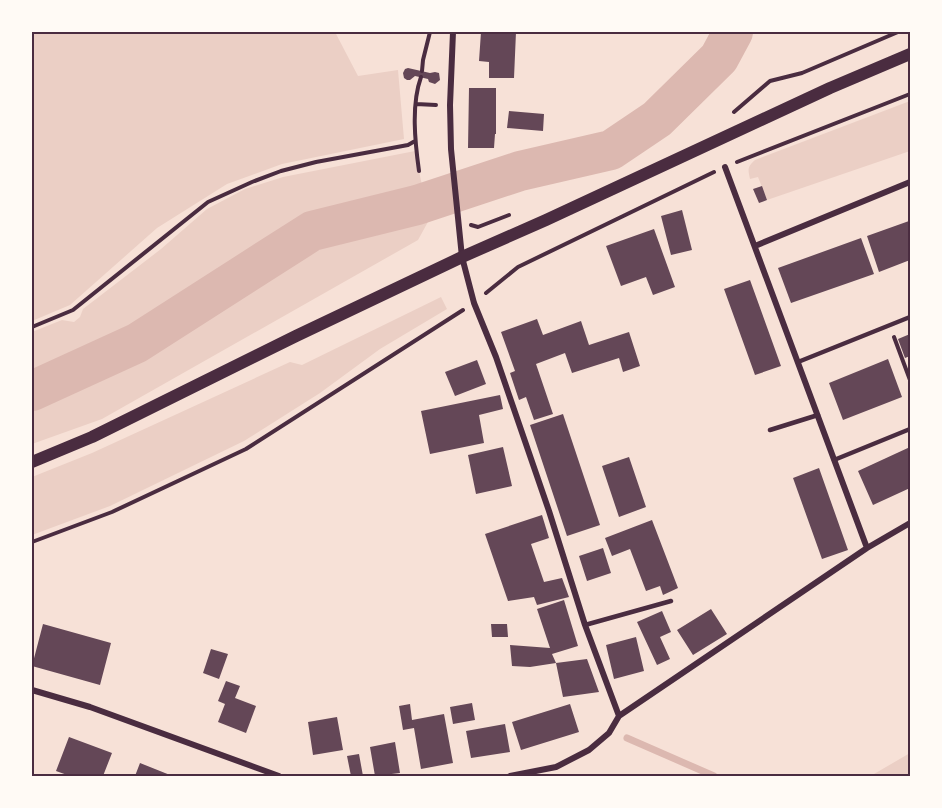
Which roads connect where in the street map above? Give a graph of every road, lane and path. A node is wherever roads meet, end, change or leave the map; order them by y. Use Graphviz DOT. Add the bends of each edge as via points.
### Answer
graph roads {
  1 [pos="430,32"];
  2 [pos="453,32"];
  3 [pos="898,32"];
  4 [pos="910,54"];
  5 [pos="422,71"];
  6 [pos="421,77"];
  7 [pos="770,81"];
  8 [pos="910,94"];
  9 [pos="416,104"];
  10 [pos="450,105"];
  11 [pos="415,141"];
  12 [pos="725,167"];
  13 [pos="419,171"];
  14 [pos="910,183"];
  15 [pos="755,246"];
  16 [pos="462,257"];
  17 [pos="474,303"];
  18 [pos="910,316"];
  19 [pos="889,325"];
  20 [pos="32,327"];
  21 [pos="798,362"];
  22 [pos="910,380"];
  23 [pos="818,415"];
  24 [pos="910,429"];
  25 [pos="770,430"];
  26 [pos="834,460"];
  27 [pos="32,462"];
  28 [pos="910,523"];
  29 [pos="32,542"];
  30 [pos="867,548"];
  31 [pos="671,601"];
  32 [pos="585,625"];
  33 [pos="32,690"];
  34 [pos="619,716"];
  35 [pos="279,777"];
  36 [pos="510,777"];
  1 -- 5 [label="path"];
  2 -- 10 [label="street"];
  3 -- 7 [label="path" via="802,73"];
  4 -- 16 [label="main road"];
  6 -- 9 [label="path"];
  8 -- 12 [label="path"];
  9 -- 10 [label="path"];
  9 -- 11 [label="path"];
  10 -- 16 [label="street"];
  11 -- 13 [label="path"];
  11 -- 20 [label="path" via="281,171 208,202 73,310"];
  12 -- 15 [label="street"];
  12 -- 17 [label="path" via="518,267"];
  14 -- 15 [label="street"];
  15 -- 21 [label="street"];
  16 -- 17 [label="street"];
  16 -- 27 [label="main road" via="92,437"];
  17 -- 29 [label="path" via="246,449 112,512"];
  17 -- 32 [label="street" via="496,357"];
  18 -- 19 [label="lane"];
  19 -- 21 [label="lane"];
  19 -- 22 [label="path"];
  21 -- 23 [label="street"];
  23 -- 25 [label="lane"];
  23 -- 26 [label="street"];
  24 -- 26 [label="lane"];
  26 -- 30 [label="street"];
  28 -- 30 [label="street"];
  30 -- 34 [label="street"];
  31 -- 32 [label="lane"];
  32 -- 34 [label="street"];
  33 -- 35 [label="street" via="90,707"];
  34 -- 36 [label="street" via="609,733 589,750 556,767"];
}
